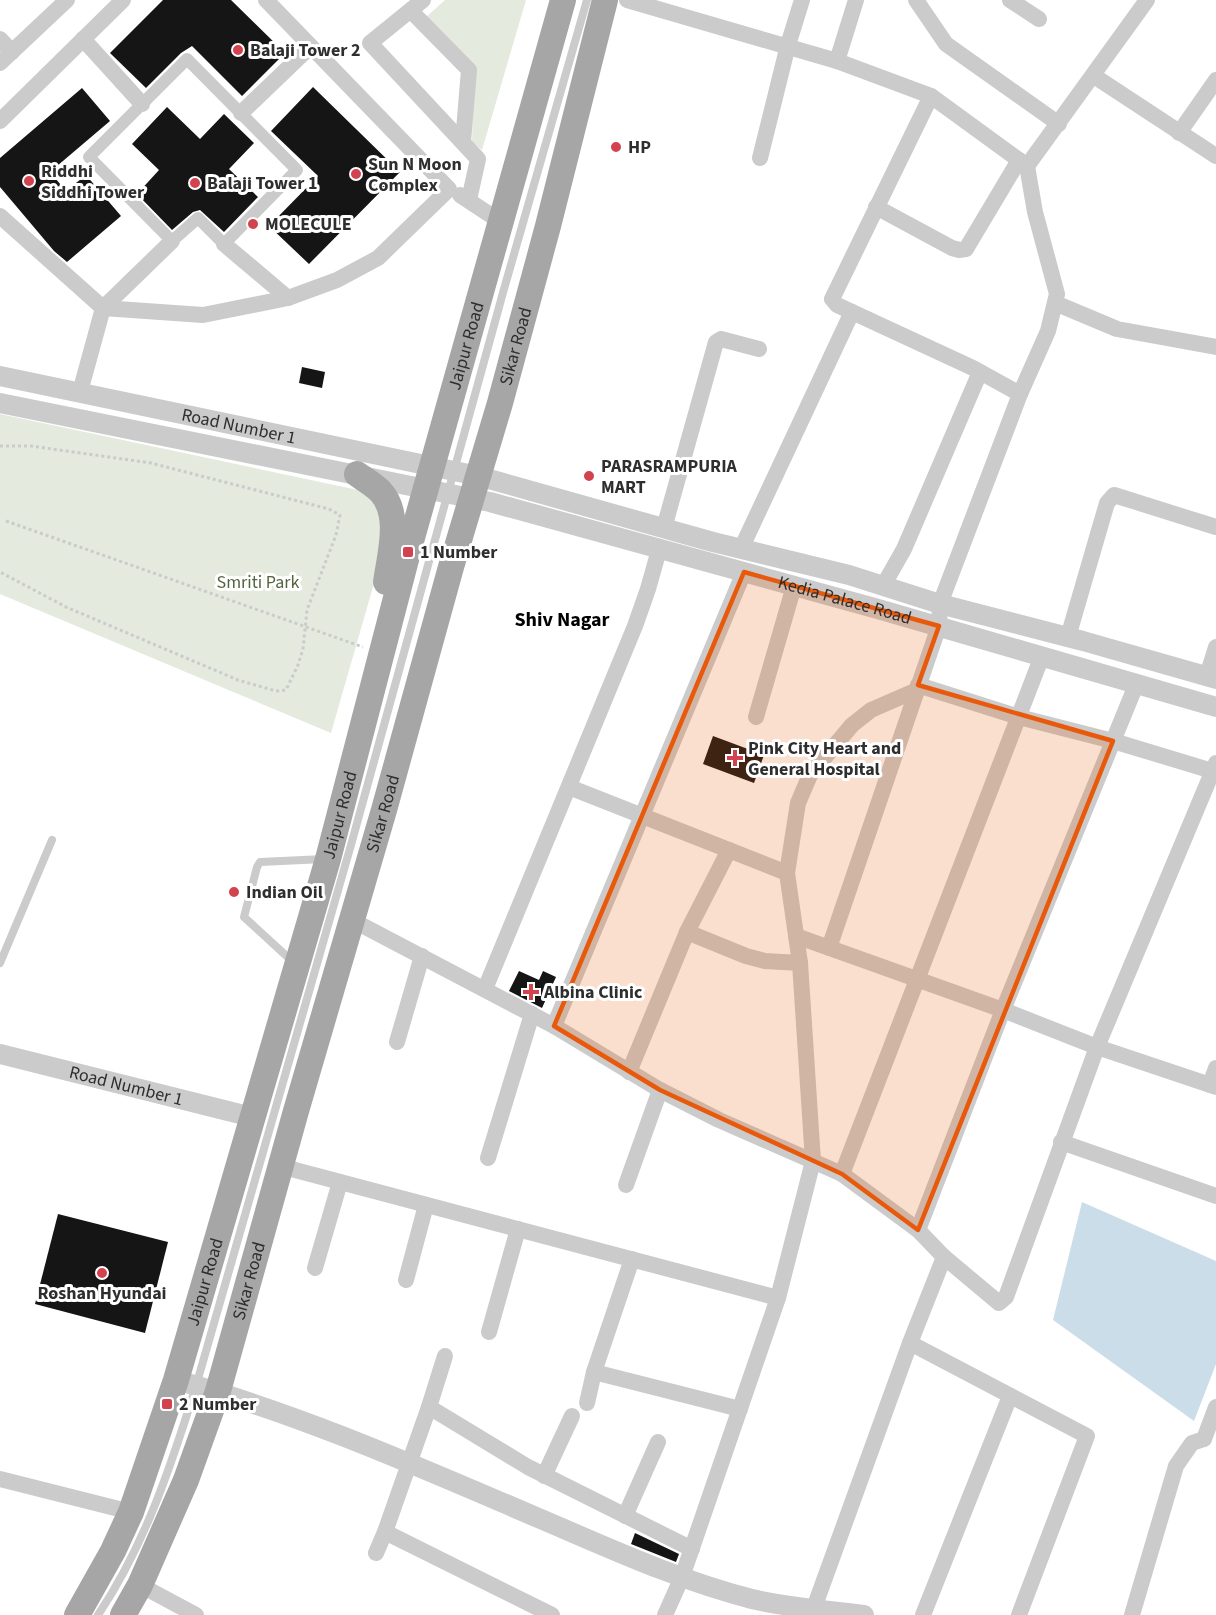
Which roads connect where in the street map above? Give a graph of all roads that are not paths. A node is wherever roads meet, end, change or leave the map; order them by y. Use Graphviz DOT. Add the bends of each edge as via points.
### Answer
graph roads {
  1 [pos="67,0"];
  2 [pos="123,0"];
  3 [pos="266,0"];
  4 [pos="563,0"];
  5 [pos="587,0"];
  6 [pos="605,0"];
  7 [pos="627,0"];
  8 [pos="802,0"];
  9 [pos="855,0"];
  10 [pos="916,0"];
  11 [pos="1010,0"];
  12 [pos="1147,0"];
  13 [pos="417,5"];
  14 [pos="1039,19"];
  15 [pos="0,39"];
  16 [pos="83,39"];
  17 [pos="788,45"];
  18 [pos="310,47"];
  19 [pos="6,58"];
  20 [pos="837,61"];
  21 [pos="1094,76"];
  22 [pos="1216,80"];
  23 [pos="932,96"];
  24 [pos="142,104"];
  25 [pos="241,113"];
  26 [pos="0,121"];
  27 [pos="1059,124"];
  28 [pos="1179,132"];
  29 [pos="463,142"];
  30 [pos="1216,156"];
  31 [pos="760,158"];
  32 [pos="1023,163"];
  33 [pos="448,189"];
  34 [pos="469,200"];
  35 [pos="876,207"];
  36 [pos="0,216"];
  37 [pos="501,222"];
  38 [pos="172,241"];
  39 [pos="224,244"];
  40 [pos="288,298"];
  41 [pos="1055,303"];
  42 [pos="103,308"];
  43 [pos="852,312"];
  44 [pos="1216,347"];
  45 [pos="759,349"];
  46 [pos="980,372"];
  47 [pos="0,375"];
  48 [pos="80,392"];
  49 [pos="1020,394"];
  50 [pos="0,403"];
  51 [pos="357,474"];
  52 [pos="456,485"];
  53 [pos="1216,527"];
  54 [pos="664,528"];
  55 [pos="741,549"];
  56 [pos="659,550"];
  57 [pos="744,572"];
  58 [pos="794,586"];
  59 [pos="883,586"];
  60 [pos="397,596"];
  61 [pos="940,604"];
  62 [pos="939,626"];
  63 [pos="1068,637"];
  64 [pos="1216,647"];
  65 [pos="1042,656"];
  66 [pos="1211,678"];
  67 [pos="1136,685"];
  68 [pos="918,688"];
  69 [pos="1216,707"];
  70 [pos="756,717"];
  71 [pos="1018,717"];
  72 [pos="1113,741"];
  73 [pos="1215,769"];
  74 [pos="569,787"];
  75 [pos="641,815"];
  76 [pos="52,840"];
  77 [pos="729,850"];
  78 [pos="327,859"];
  79 [pos="787,873"];
  80 [pos="356,922"];
  81 [pos="687,932"];
  82 [pos="796,936"];
  83 [pos="829,948"];
  84 [pos="422,956"];
  85 [pos="0,963"];
  86 [pos="800,963"];
  87 [pos="296,964"];
  88 [pos="916,979"];
  89 [pos="485,989"];
  90 [pos="1003,1011"];
  91 [pos="532,1014"];
  92 [pos="554,1026"];
  93 [pos="397,1042"];
  94 [pos="1097,1047"];
  95 [pos="0,1054"];
  96 [pos="1216,1068"];
  97 [pos="629,1072"];
  98 [pos="1213,1086"];
  99 [pos="660,1090"];
  100 [pos="252,1118"];
  101 [pos="1061,1142"];
  102 [pos="488,1158"];
  103 [pos="813,1161"];
  104 [pos="286,1168"];
  105 [pos="842,1174"];
  106 [pos="340,1182"];
  107 [pos="626,1185"];
  108 [pos="1216,1196"];
  109 [pos="426,1205"];
  110 [pos="518,1229"];
  111 [pos="918,1230"];
  112 [pos="944,1257"];
  113 [pos="632,1259"];
  114 [pos="315,1268"];
  115 [pos="406,1280"];
  116 [pos="778,1298"];
  117 [pos="489,1332"];
  118 [pos="910,1343"];
  119 [pos="446,1356"];
  120 [pos="594,1372"];
  121 [pos="205,1388"];
  122 [pos="1010,1396"];
  123 [pos="586,1403"];
  124 [pos="429,1407"];
  125 [pos="1216,1407"];
  126 [pos="740,1409"];
  127 [pos="572,1416"];
  128 [pos="657,1442"];
  129 [pos="1210,1444"];
  130 [pos="410,1463"];
  131 [pos="544,1476"];
  132 [pos="0,1479"];
  133 [pos="131,1512"];
  134 [pos="625,1516"];
  135 [pos="385,1532"];
  136 [pos="692,1549"];
  137 [pos="376,1553"];
  138 [pos="682,1577"];
  139 [pos="145,1587"];
  140 [pos="814,1608"];
  141 [pos="76,1615"];
  142 [pos="98,1615"];
  143 [pos="123,1615"];
  144 [pos="135,1615"];
  145 [pos="196,1615"];
  146 [pos="552,1615"];
  147 [pos="665,1615"];
  148 [pos="864,1615"];
  149 [pos="923,1615"];
  150 [pos="1019,1615"];
  151 [pos="1132,1615"];
  1 -- 19 [label="street"];
  2 -- 16 [label="street"];
  3 -- 18 [label="street"];
  4 -- 37 [label="main road, Jaipur Road"];
  5 -- 52 [label="lane"];
  6 -- 52 [label="main road, Sikar Road" via="548,226"];
  7 -- 17 [label="street"];
  8 -- 17 [label="street"];
  9 -- 20 [label="street"];
  10 -- 27 [label="street" via="946,44"];
  11 -- 14 [label="street"];
  12 -- 21 [label="street"];
  13 -- 29 [label="street" via="469,70"];
  13 -- 29 [label="street" via="370,43"];
  15 -- 19 [label="street"];
  16 -- 24 [label="street"];
  16 -- 26 [label="street"];
  17 -- 20 [label="street"];
  17 -- 31 [label="street"];
  18 -- 25 [label="street"];
  18 -- 33 [label="street"];
  20 -- 23 [label="street"];
  21 -- 27 [label="street"];
  21 -- 28 [label="street"];
  22 -- 28 [label="street"];
  23 -- 32 [label="street"];
  23 -- 35 [label="street"];
  24 -- 25 [label="street" via="187,59"];
  24 -- 38 [label="street" via="89,157"];
  25 -- 39 [label="street" via="297,170"];
  27 -- 32 [label="street"];
  28 -- 30 [label="street"];
  29 -- 34 [label="street" via="478,159"];
  32 -- 35 [label="street" via="966,249 952,248"];
  32 -- 41 [label="street" via="1057,294"];
  33 -- 34 [label="street"];
  33 -- 40 [label="street" via="378,258 337,280"];
  34 -- 37 [label="street"];
  35 -- 43 [label="street" via="832,295 837,305"];
  36 -- 42 [label="street"];
  37 -- 52 [label="main road, Jaipur Road"];
  38 -- 39 [label="street" via="198,218"];
  38 -- 42 [label="street"];
  39 -- 40 [label="street"];
  40 -- 42 [label="street" via="203,315"];
  41 -- 44 [label="street" via="1117,329"];
  41 -- 49 [label="street" via="1048,332"];
  42 -- 48 [label="street"];
  43 -- 46 [label="street"];
  43 -- 55 [label="street"];
  45 -- 54 [label="street" via="722,339 716,342"];
  46 -- 49 [label="street"];
  46 -- 59 [label="street" via="913,529"];
  47 -- 48 [label="street, Road Number 1"];
  48 -- 52 [label="street, Road Number 1"];
  49 -- 61 [label="street"];
  50 -- 51 [label="street, Road Number 1"];
  51 -- 52 [label="street, Road Number 1"];
  51 -- 60 [label="main road" via="381,492 390,507 386,582"];
  52 -- 54 [label="street, Kedia Palace Road"];
  52 -- 56 [label="street, Kedia Palace Road"];
  52 -- 60 [label="main road, Jaipur Road"];
  52 -- 80 [label="main road, Sikar Road"];
  52 -- 121 [label="lane" via="367,788"];
  53 -- 63 [label="street" via="1114,495 1107,503"];
  54 -- 55 [label="street, Kedia Palace Road"];
  55 -- 59 [label="street, Kedia Palace Road"];
  56 -- 57 [label="street, Kedia Palace Road"];
  56 -- 74 [label="street" via="635,626"];
  57 -- 58 [label="street, Kedia Palace Road"];
  57 -- 75 [label="street"];
  58 -- 62 [label="street, Kedia Palace Road"];
  58 -- 70 [label="street"];
  59 -- 61 [label="street, Kedia Palace Road"];
  60 -- 78 [label="main road, Jaipur Road"];
  61 -- 62 [label="street"];
  61 -- 63 [label="street, Kedia Palace Road"];
  62 -- 65 [label="street, Kedia Palace Road"];
  62 -- 68 [label="street"];
  63 -- 66 [label="street, Kedia Palace Road"];
  64 -- 66 [label="street"];
  65 -- 67 [label="street, Kedia Palace Road"];
  65 -- 71 [label="street"];
  67 -- 69 [label="street, Kedia Palace Road"];
  67 -- 72 [label="street"];
  68 -- 71 [label="street"];
  68 -- 79 [label="street" via="872,710 852,725 810,775 798,803"];
  68 -- 83 [label="street"];
  71 -- 72 [label="street"];
  71 -- 88 [label="street"];
  72 -- 73 [label="street"];
  72 -- 90 [label="street"];
  73 -- 94 [label="street"];
  74 -- 75 [label="street"];
  74 -- 89 [label="street"];
  75 -- 77 [label="street"];
  75 -- 92 [label="street"];
  76 -- 85 [label="lane"];
  77 -- 79 [label="street"];
  77 -- 81 [label="street"];
  78 -- 87 [label="main road, Jaipur Road"];
  78 -- 87 [label="lane" via="260,862 257,867 244,916"];
  79 -- 82 [label="street"];
  80 -- 84 [label="street"];
  80 -- 104 [label="main road, Sikar Road"];
  81 -- 86 [label="street" via="746,956"];
  81 -- 97 [label="street"];
  82 -- 83 [label="street"];
  82 -- 86 [label="street"];
  83 -- 88 [label="street"];
  84 -- 89 [label="street"];
  84 -- 93 [label="street"];
  86 -- 103 [label="street"];
  87 -- 100 [label="main road, Jaipur Road"];
  88 -- 90 [label="street"];
  88 -- 105 [label="street"];
  89 -- 91 [label="street"];
  90 -- 94 [label="street"];
  90 -- 111 [label="street"];
  91 -- 92 [label="street"];
  91 -- 102 [label="street"];
  92 -- 97 [label="street"];
  94 -- 98 [label="street"];
  94 -- 101 [label="street"];
  95 -- 100 [label="street, Road Number 1"];
  96 -- 98 [label="street"];
  97 -- 99 [label="street"];
  99 -- 103 [label="street"];
  99 -- 107 [label="street"];
  100 -- 121 [label="main road, Jaipur Road"];
  101 -- 108 [label="street"];
  101 -- 112 [label="street" via="1006,1297 999,1303"];
  103 -- 105 [label="street"];
  103 -- 116 [label="street"];
  104 -- 106 [label="street"];
  104 -- 121 [label="main road, Sikar Road"];
  105 -- 111 [label="street"];
  106 -- 109 [label="street"];
  106 -- 114 [label="street"];
  109 -- 110 [label="street"];
  109 -- 115 [label="street"];
  110 -- 113 [label="street"];
  110 -- 117 [label="street"];
  111 -- 112 [label="street"];
  112 -- 118 [label="street"];
  113 -- 116 [label="street"];
  113 -- 120 [label="street"];
  116 -- 126 [label="street"];
  118 -- 122 [label="street"];
  118 -- 140 [label="street"];
  119 -- 124 [label="street"];
  120 -- 123 [label="street"];
  120 -- 126 [label="street"];
  121 -- 130 [label="street"];
  121 -- 133 [label="main road, Jaipur Road"];
  121 -- 139 [label="main road, Sikar Road" via="186,1480"];
  121 -- 142 [label="lane" via="147,1528"];
  122 -- 149 [label="street"];
  122 -- 150 [label="street" via="1087,1436"];
  124 -- 130 [label="street"];
  124 -- 131 [label="street"];
  125 -- 129 [label="street"];
  126 -- 136 [label="street"];
  127 -- 131 [label="street"];
  128 -- 134 [label="street"];
  129 -- 151 [label="street" via="1192,1443 1176,1466"];
  130 -- 135 [label="street"];
  130 -- 138 [label="street"];
  131 -- 134 [label="street"];
  132 -- 133 [label="street"];
  133 -- 141 [label="main road, Jaipur Road"];
  134 -- 136 [label="street"];
  135 -- 137 [label="street"];
  135 -- 146 [label="street"];
  136 -- 138 [label="street"];
  138 -- 140 [label="street" via="754,1599"];
  138 -- 147 [label="street"];
  139 -- 143 [label="main road, Sikar Road"];
  139 -- 144 [label="street"];
  139 -- 145 [label="street"];
  140 -- 148 [label="street"];
}
